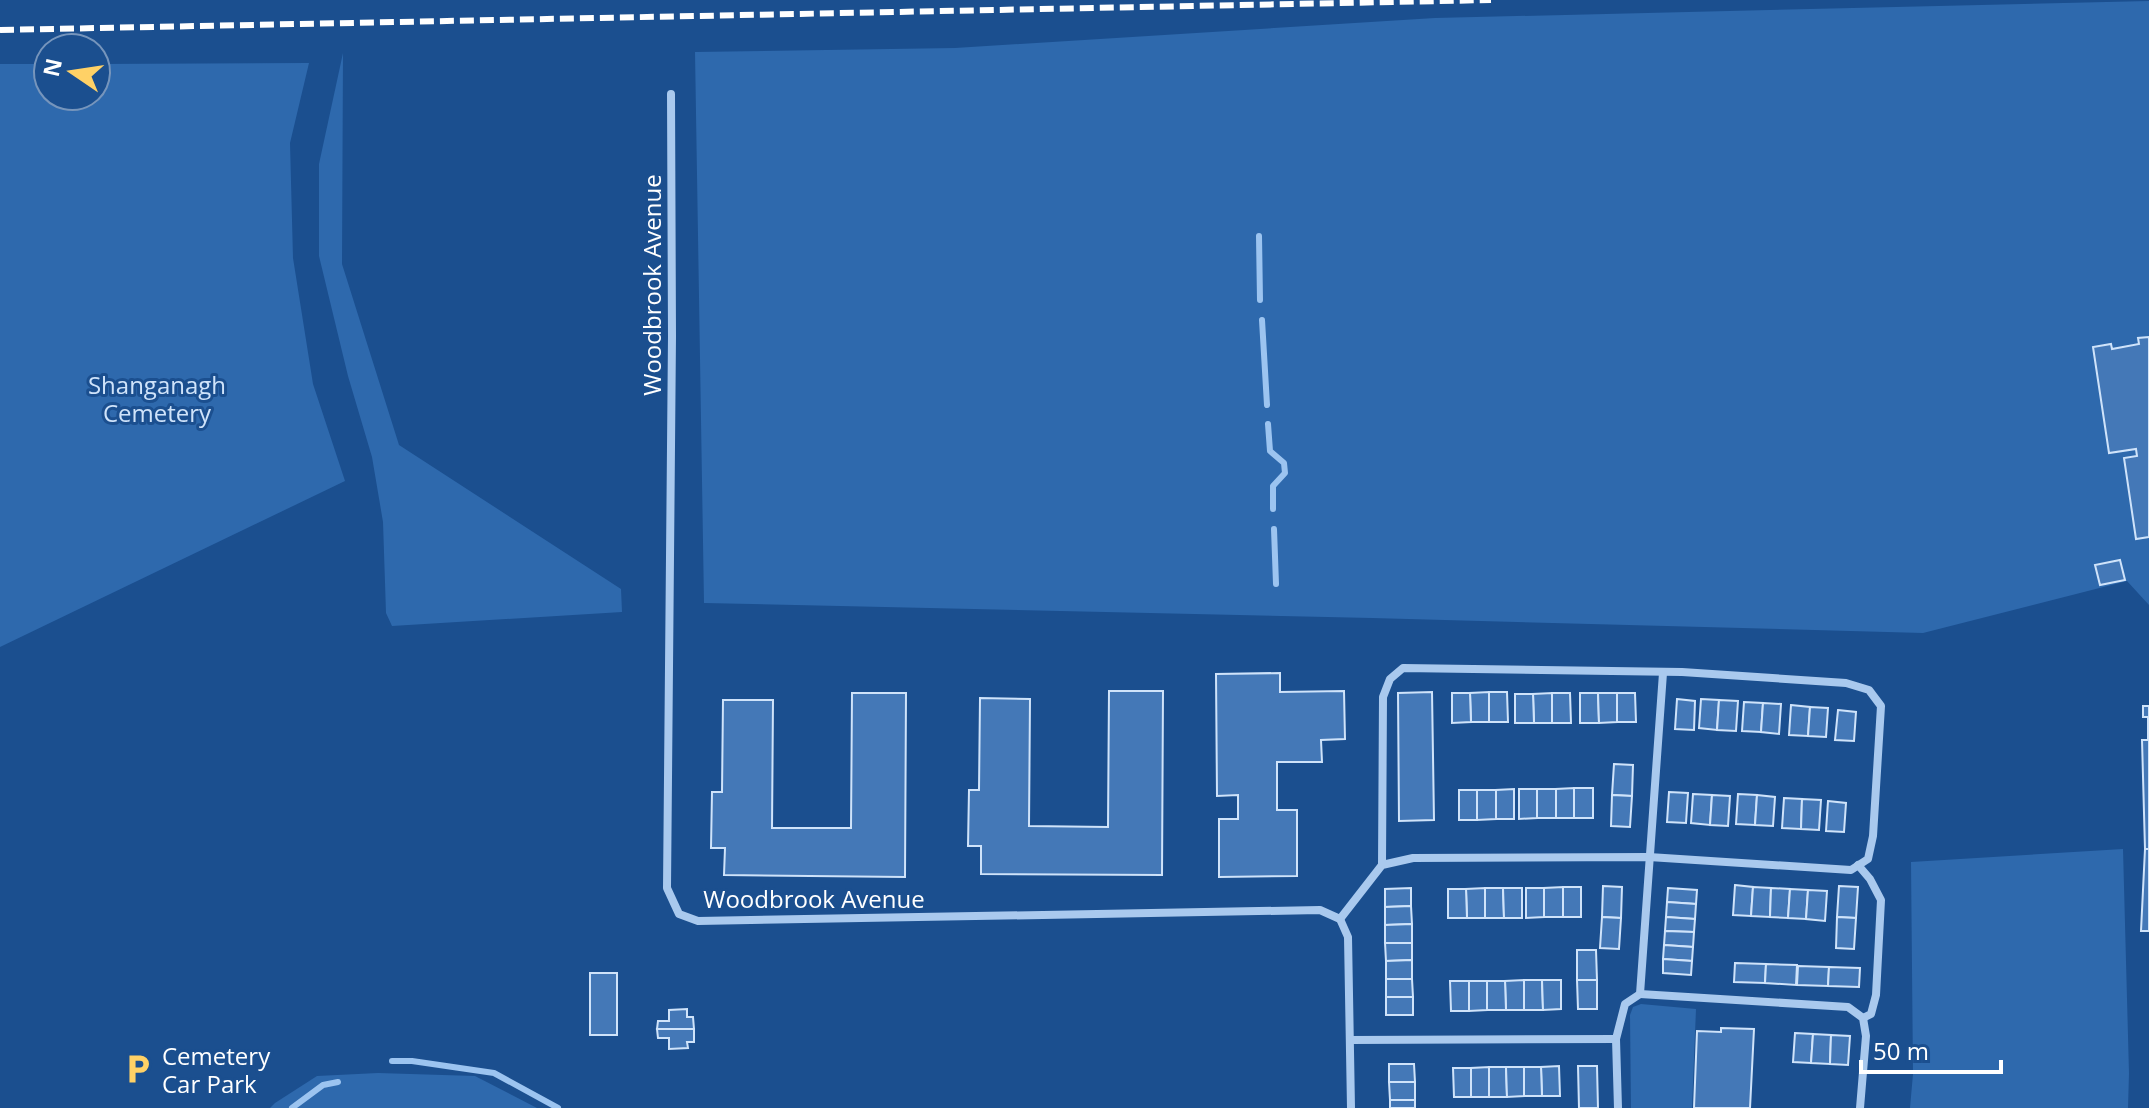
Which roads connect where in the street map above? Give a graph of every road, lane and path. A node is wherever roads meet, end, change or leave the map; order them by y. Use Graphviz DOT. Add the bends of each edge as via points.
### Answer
graph roads {
  1 [pos="671,94"];
  2 [pos="1663,673"];
  3 [pos="1649,857"];
  4 [pos="1382,865"];
  5 [pos="1858,865"];
  6 [pos="1340,919"];
  7 [pos="1640,994"];
  8 [pos="1863,1018"];
  9 [pos="1616,1039"];
  10 [pos="1350,1040"];
  11 [pos="1351,1108"];
  12 [pos="1618,1108"];
  13 [pos="1860,1108"];
  1 -- 6 [label="street, Woodbrook Avenue" via="667,888 679,914 698,921 1320,910"];
  2 -- 3 [label="street"];
  2 -- 4 [label="street" via="1403,668 1390,679 1383,697"];
  2 -- 5 [label="street" via="1846,683 1869,690 1881,706 1873,836 1868,859"];
  3 -- 4 [label="street" via="1413,858"];
  3 -- 5 [label="street" via="1851,870"];
  3 -- 7 [label="street"];
  4 -- 6 [label="street"];
  5 -- 8 [label="street" via="1881,900 1876,995 1871,1014"];
  6 -- 10 [label="street" via="1348,937"];
  7 -- 8 [label="street" via="1848,1007"];
  7 -- 9 [label="street" via="1625,1004"];
  8 -- 13 [label="street"];
  9 -- 10 [label="street"];
  9 -- 12 [label="street"];
  10 -- 11 [label="street"];
}
